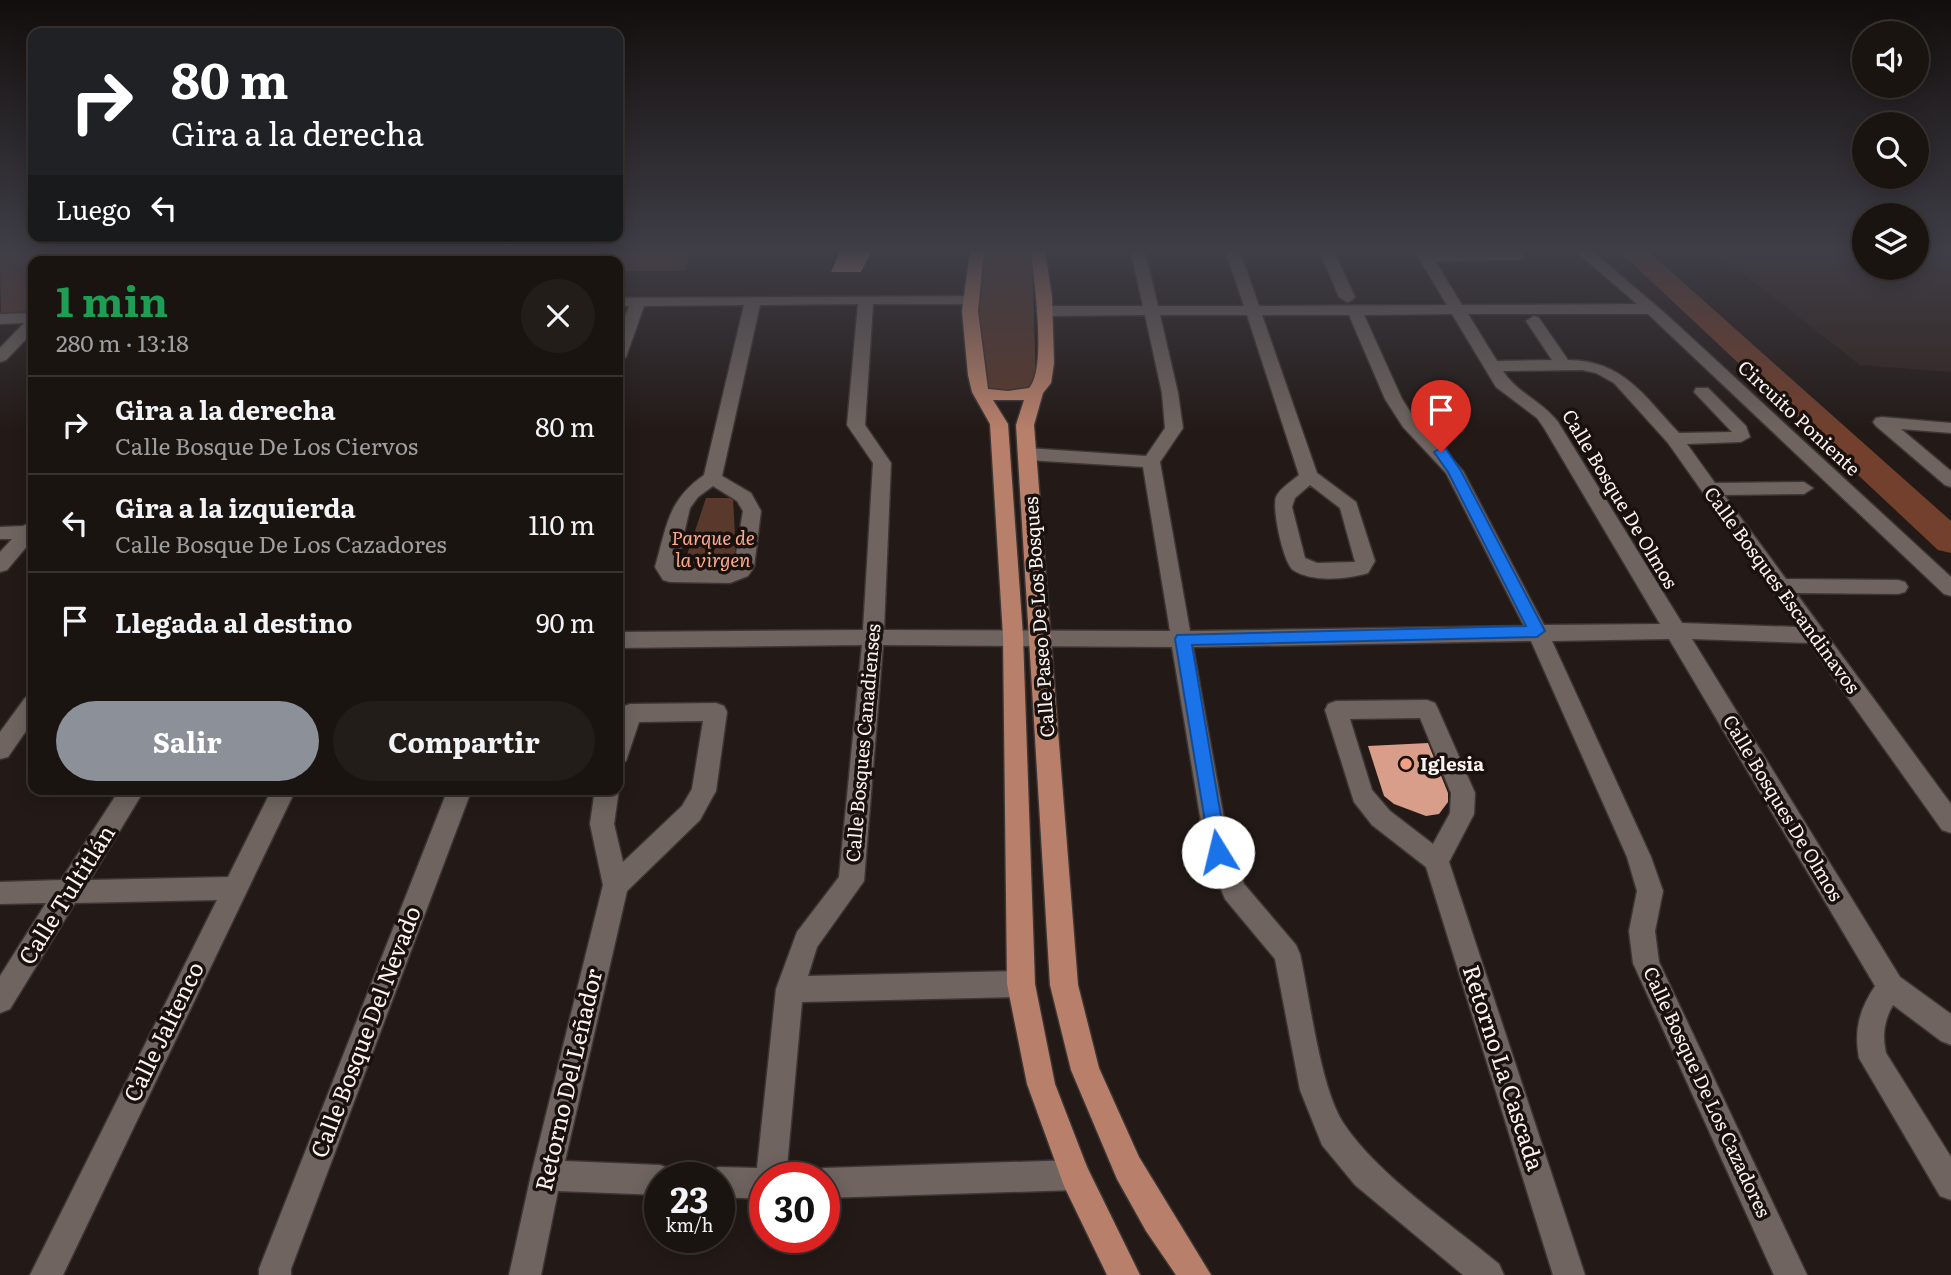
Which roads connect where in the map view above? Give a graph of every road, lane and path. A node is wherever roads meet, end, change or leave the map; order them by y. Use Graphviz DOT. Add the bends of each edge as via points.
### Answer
graph roads {
  1 [pos="629,311"];
  2 [pos="750,312"];
  3 [pos="865,312"];
  4 [pos="971,312"];
  5 [pos="1044,312"];
  6 [pos="1151,312"];
  7 [pos="1254,312"];
  8 [pos="1354,312"];
  9 [pos="1457,312"];
  10 [pos="1654,312"];
  11 [pos="0,319"];
  12 [pos="28,320"];
  13 [pos="1534,321"];
  14 [pos="28,326"];
  15 [pos="623,336"];
  16 [pos="0,357"];
  17 [pos="1563,365"];
  18 [pos="1492,366"];
  19 [pos="980,392"];
  20 [pos="1035,392"];
  21 [pos="1702,392"];
  22 [pos="1951,428"];
  23 [pos="1674,439"];
  24 [pos="1027,454"];
  25 [pos="1150,462"];
  26 [pos="1309,476"];
  27 [pos="712,478"];
  28 [pos="1951,481"];
  29 [pos="1804,488"];
  30 [pos="1709,489"];
  31 [pos="28,530"];
  32 [pos="0,533"];
  33 [pos="28,534"];
  34 [pos="0,565"];
  35 [pos="1781,586"];
  36 [pos="1898,587"];
  37 [pos="1951,589"];
  38 [pos="1537,631"];
  39 [pos="1675,631"];
  40 [pos="1815,635"];
  41 [pos="1013,636"];
  42 [pos="1041,636"];
  43 [pos="873,639"];
  44 [pos="1183,639"];
  45 [pos="623,640"];
  46 [pos="28,711"];
  47 [pos="623,737"];
  48 [pos="0,750"];
  49 [pos="129,795"];
  50 [pos="281,795"];
  51 [pos="458,795"];
  52 [pos="606,795"];
  53 [pos="1951,823"];
  54 [pos="1436,861"];
  55 [pos="616,885"];
  56 [pos="233,888"];
  57 [pos="70,892"];
  58 [pos="0,893"];
  59 [pos="1021,984"];
  60 [pos="1890,986"];
  61 [pos="790,989"];
  62 [pos="0,1000"];
  63 [pos="1951,1031"];
  64 [pos="773,1162"];
  65 [pos="546,1175"];
  66 [pos="1075,1175"];
  67 [pos="644,1179"];
  68 [pos="840,1182"];
  69 [pos="1951,1185"];
  70 [pos="46,1275"];
  71 [pos="275,1275"];
  72 [pos="525,1275"];
  73 [pos="1124,1275"];
  74 [pos="1195,1275"];
  75 [pos="1488,1275"];
  76 [pos="1569,1275"];
  77 [pos="1791,1275"];
  1 -- 15 [label="street"];
  2 -- 27 [label="street"];
  3 -- 43 [label="street, Calle Bosques Canadienses" via="856,425 860,438 882,463"];
  4 -- 19 [label="main road, Calle Paseo De Los Bosques"];
  5 -- 20 [label="main road, Calle Paseo De Los Bosques" via="1046,363 1043,383"];
  6 -- 25 [label="street" via="1174,428"];
  7 -- 26 [label="street"];
  8 -- 38 [label="street, Calle Bosque De Los Cazadores" via="1408,422 1441,452 1454,471"];
  9 -- 18 [label="street, Calle Bosque De Olmos"];
  10 -- 37 [label="street, Circuito Poniente"];
  11 -- 12 [label="street"];
  13 -- 17 [label="street"];
  14 -- 16 [label="street"];
  17 -- 18 [label="street"];
  17 -- 23 [label="street, Calle Bosques Escandinavos" via="1601,369 1620,380"];
  18 -- 39 [label="street, Calle Bosque De Olmos" via="1508,388 1552,426"];
  19 -- 20 [label="main road" via="1001,397"];
  19 -- 41 [label="main road, Calle Paseo De Los Bosques" via="999,424"];
  20 -- 24 [label="main road, Calle Paseo De Los Bosques" via="1025,425"];
  21 -- 23 [label="street" via="1740,430 1741,437"];
  22 -- 28 [label="street" via="1882,422"];
  23 -- 30 [label="street, Calle Bosques Escandinavos"];
  24 -- 25 [label="street"];
  24 -- 42 [label="main road, Calle Paseo De Los Bosques"];
  25 -- 44 [label="street"];
  26 -- 26 [label="street" via="1286,496 1283,507 1298,565 1361,568 1364,561 1349,506"];
  27 -- 27 [label="street" via="691,493 681,508 666,568 670,575 730,576 744,567 751,511 744,497"];
  29 -- 30 [label="street"];
  30 -- 35 [label="street, Calle Bosques Escandinavos"];
  31 -- 32 [label="street"];
  33 -- 34 [label="street"];
  35 -- 36 [label="street"];
  35 -- 40 [label="street, Calle Bosques Escandinavos"];
  38 -- 39 [label="street"];
  38 -- 44 [label="street"];
  38 -- 77 [label="street, Calle Bosque De Los Cazadores" via="1639,857 1650,891 1642,931 1646,963"];
  39 -- 40 [label="street"];
  39 -- 60 [label="street, Calle Bosques De Olmos"];
  40 -- 53 [label="street, Calle Bosques Escandinavos"];
  41 -- 42 [label="street"];
  41 -- 43 [label="street"];
  41 -- 59 [label="main road, Calle Paseo De Los Bosques"];
  42 -- 44 [label="street"];
  42 -- 74 [label="main road, Calle Paseo De Los Bosques" via="1064,985 1085,1070 1128,1168"];
  43 -- 45 [label="street"];
  43 -- 61 [label="street, Calle Bosques Canadienses" via="851,881 806,941"];
  44 -- 75 [label="street" via="1218,852 1234,891 1287,954 1314,1090 1334,1134 1366,1174"];
  46 -- 48 [label="street"];
  47 -- 55 [label="street" via="630,713 716,712 704,791 691,813"];
  49 -- 57 [label="street, Calle Tultitlán"];
  50 -- 56 [label="street, Calle Jaltenco"];
  51 -- 71 [label="street, Calle Bosque Del Nevado"];
  52 -- 55 [label="street" via="602,824"];
  54 -- 54 [label="street" via="1381,818 1362,795 1336,710 1427,709 1463,793 1462,814"];
  54 -- 76 [label="street, Retorno La Cascada"];
  55 -- 65 [label="street, Retorno Del Leñador"];
  56 -- 57 [label="street"];
  56 -- 70 [label="street, Calle Jaltenco"];
  57 -- 58 [label="street"];
  57 -- 62 [label="street, Calle Tultitlán"];
  59 -- 61 [label="street"];
  59 -- 66 [label="main road, Calle Paseo De Los Bosques" via="1041,1084"];
  60 -- 63 [label="street, Calle Bosques De Olmos"];
  60 -- 69 [label="street" via="1869,1019 1873,1058"];
  61 -- 64 [label="street, Calle Bosques Canadienses"];
  65 -- 67 [label="street"];
  65 -- 72 [label="street, Retorno Del Leñador"];
  66 -- 68 [label="street"];
  66 -- 73 [label="main road, Calle Paseo De Los Bosques"];
}
